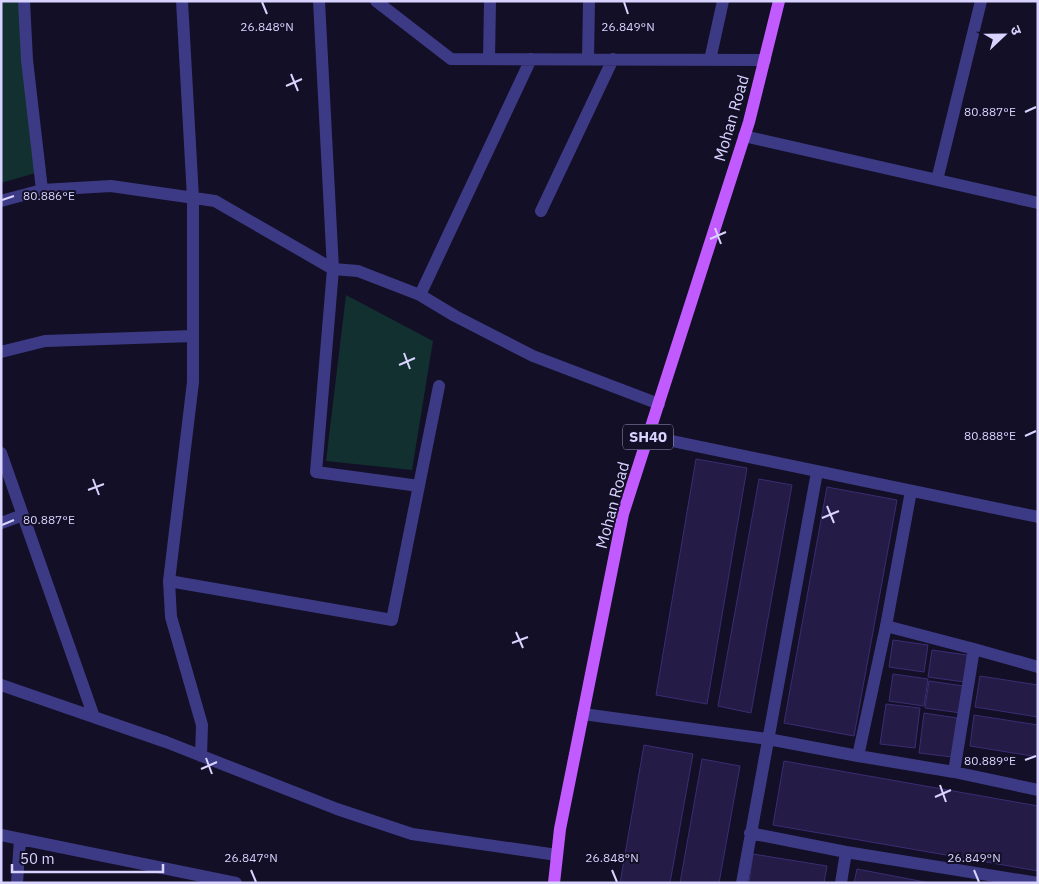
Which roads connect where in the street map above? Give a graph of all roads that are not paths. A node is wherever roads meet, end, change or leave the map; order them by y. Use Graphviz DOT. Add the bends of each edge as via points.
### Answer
graph roads {
  1 [pos="24,1"];
  2 [pos="182,1"];
  3 [pos="320,1"];
  4 [pos="376,1"];
  5 [pos="395,1"];
  6 [pos="490,1"];
  7 [pos="589,1"];
  8 [pos="723,1"];
  9 [pos="780,1"];
  10 [pos="981,1"];
  11 [pos="395,16"];
  12 [pos="489,59"];
  13 [pos="531,59"];
  14 [pos="588,59"];
  15 [pos="612,59"];
  16 [pos="710,60"];
  17 [pos="765,60"];
  18 [pos="744,136"];
  19 [pos="937,180"];
  20 [pos="42,190"];
  21 [pos="193,198"];
  22 [pos="1,201"];
  23 [pos="1038,203"];
  24 [pos="541,211"];
  25 [pos="333,269"];
  26 [pos="420,295"];
  27 [pos="193,336"];
  28 [pos="1,352"];
  29 [pos="439,386"];
  30 [pos="658,404"];
  31 [pos="648,436"];
  32 [pos="1,453"];
  33 [pos="817,472"];
  34 [pos="419,486"];
  35 [pos="911,491"];
  36 [pos="23,514"];
  37 [pos="1038,518"];
  38 [pos="1,523"];
  39 [pos="169,581"];
  40 [pos="886,626"];
  41 [pos="974,649"];
  42 [pos="1038,667"];
  43 [pos="1,684"];
  44 [pos="583,714"];
  45 [pos="94,717"];
  46 [pos="768,739"];
  47 [pos="202,756"];
  48 [pos="858,756"];
  49 [pos="954,772"];
  50 [pos="1038,790"];
  51 [pos="750,833"];
  52 [pos="1,835"];
  53 [pos="20,839"];
  54 [pos="846,852"];
  55 [pos="557,856"];
  56 [pos="1038,882"];
  57 [pos="17,883"];
  58 [pos="236,883"];
  59 [pos="554,883"];
  60 [pos="742,883"];
  61 [pos="841,883"];
  1 -- 20 [label="street" via="27,60"];
  2 -- 21 [label="street"];
  3 -- 25 [label="street"];
  4 -- 11 [label="street"];
  5 -- 11 [label="street"];
  6 -- 12 [label="street"];
  7 -- 14 [label="street"];
  8 -- 16 [label="street"];
  9 -- 17 [label="main road, Mohan Road / SH40"];
  10 -- 19 [label="street"];
  11 -- 12 [label="street" via="451,59"];
  12 -- 13 [label="street"];
  13 -- 14 [label="street"];
  13 -- 26 [label="street"];
  14 -- 15 [label="street"];
  15 -- 16 [label="street"];
  15 -- 24 [label="street"];
  16 -- 17 [label="street"];
  17 -- 18 [label="main road, Mohan Road / SH40"];
  18 -- 19 [label="street"];
  18 -- 30 [label="main road, Mohan Road / SH40"];
  19 -- 23 [label="street"];
  20 -- 21 [label="street" via="111,186"];
  20 -- 22 [label="street"];
  21 -- 25 [label="street" via="215,201"];
  21 -- 27 [label="street"];
  25 -- 26 [label="street" via="358,270"];
  25 -- 34 [label="street" via="316,472"];
  26 -- 30 [label="street" via="533,356"];
  27 -- 28 [label="street" via="45,341"];
  27 -- 39 [label="street" via="193,382"];
  29 -- 34 [label="street"];
  30 -- 31 [label="main road, Mohan Road / SH40"];
  31 -- 33 [label="street"];
  31 -- 44 [label="main road, Mohan Road / SH40" via="623,514"];
  32 -- 36 [label="street"];
  33 -- 35 [label="street"];
  33 -- 46 [label="street"];
  34 -- 39 [label="street" via="392,620"];
  35 -- 37 [label="street"];
  35 -- 40 [label="street"];
  36 -- 38 [label="street"];
  36 -- 45 [label="street"];
  39 -- 47 [label="street" via="171,617 202,725"];
  40 -- 41 [label="street"];
  40 -- 48 [label="street"];
  41 -- 42 [label="street"];
  41 -- 49 [label="street"];
  43 -- 45 [label="street"];
  44 -- 46 [label="street"];
  44 -- 55 [label="main road, Mohan Road / SH40"];
  45 -- 47 [label="street"];
  46 -- 48 [label="street"];
  46 -- 51 [label="street"];
  47 -- 55 [label="street" via="337,809 412,834"];
  48 -- 49 [label="street"];
  49 -- 50 [label="street"];
  51 -- 54 [label="street"];
  51 -- 60 [label="street"];
  52 -- 53 [label="street"];
  53 -- 57 [label="street"];
  53 -- 58 [label="street"];
  54 -- 56 [label="street"];
  54 -- 61 [label="street"];
  55 -- 59 [label="main road, Mohan Road / SH40"];
}
